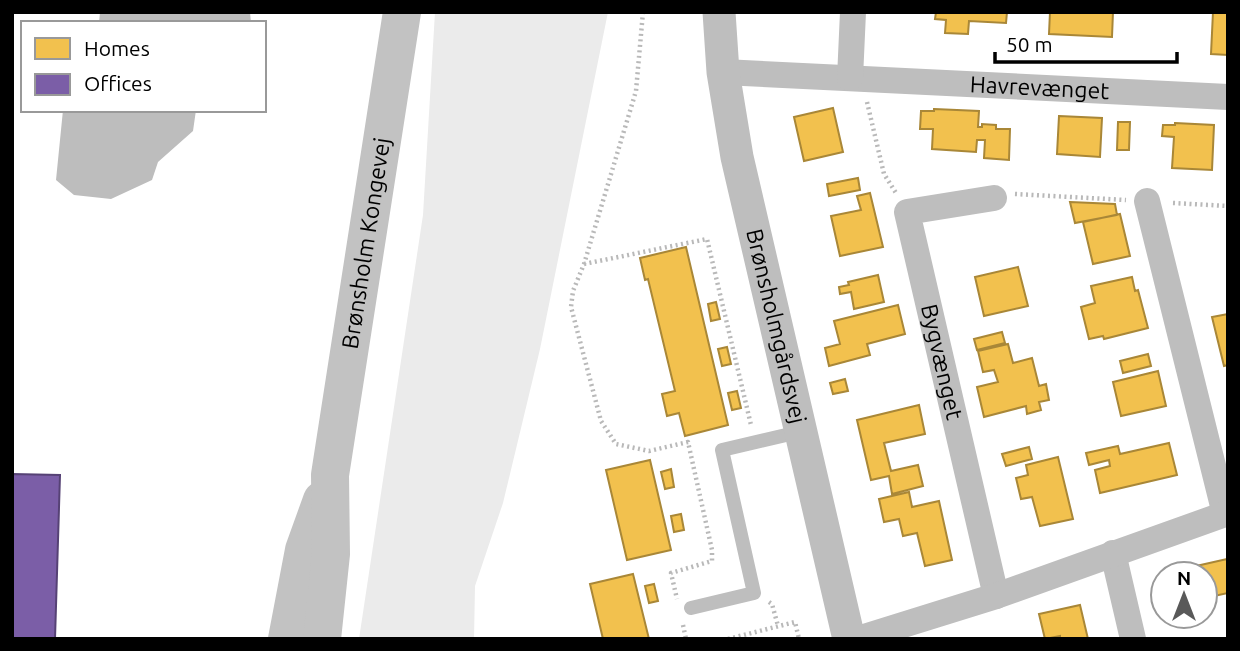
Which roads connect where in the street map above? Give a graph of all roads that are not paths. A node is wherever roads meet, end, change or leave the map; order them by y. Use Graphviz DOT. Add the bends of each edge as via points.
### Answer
graph roads {
  1 [pos="402,12"];
  2 [pos="719,12"];
  3 [pos="853,12"];
  4 [pos="723,72"];
  5 [pos="856,78"];
  6 [pos="1228,97"];
  7 [pos="994,198"];
  8 [pos="1147,201"];
  9 [pos="799,432"];
  10 [pos="331,475"];
  11 [pos="1226,513"];
  12 [pos="1113,553"];
  13 [pos="996,596"];
  14 [pos="684,613"];
  15 [pos="287,639"];
  16 [pos="323,639"];
  17 [pos="849,639"];
  18 [pos="858,639"];
  19 [pos="1133,639"];
  1 -- 10 [label="main road, Brønsholm Kongevej"];
  2 -- 4 [label="street, Brønsholmgårdsvej"];
  3 -- 5 [label="street"];
  4 -- 5 [label="street, Havrevænget"];
  4 -- 9 [label="street, Brønsholmgårdsvej" via="737,157"];
  5 -- 6 [label="street, Havrevænget"];
  7 -- 13 [label="street, Bygvænget" via="907,212"];
  8 -- 11 [label="street"];
  9 -- 14 [label="lane" via="722,450 754,593"];
  9 -- 17 [label="street, Brønsholmgårdsvej"];
  10 -- 15 [label="main road, Brønsholm Kongevej" via="304,550"];
  10 -- 16 [label="main road, Brønsholm Kongevej" via="331,554"];
  11 -- 12 [label="street"];
  12 -- 13 [label="street"];
  12 -- 19 [label="street"];
  13 -- 18 [label="street"];
}
